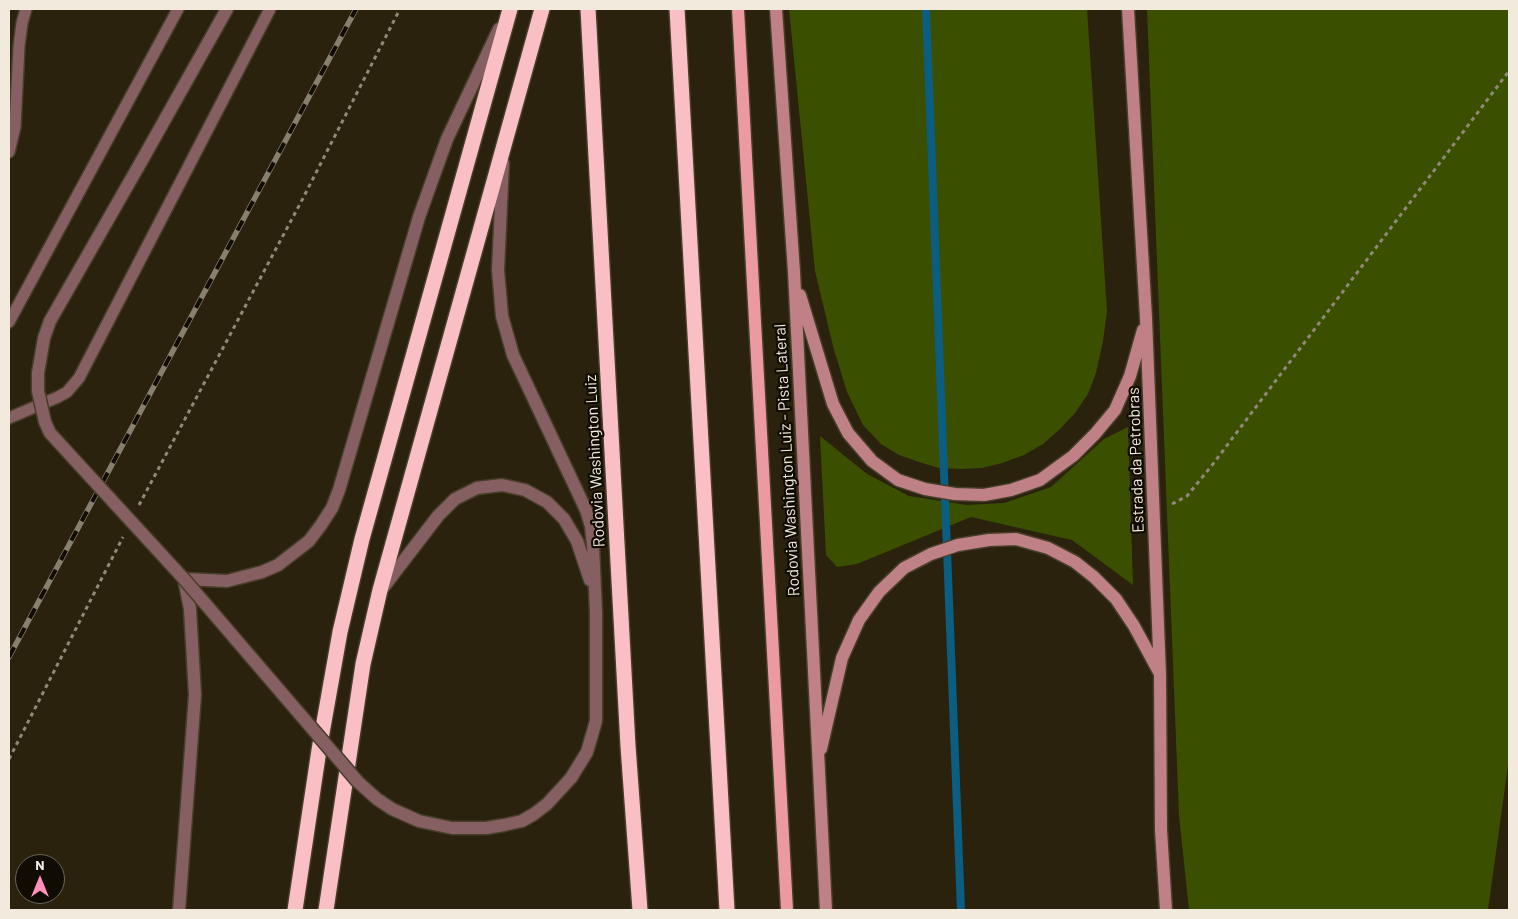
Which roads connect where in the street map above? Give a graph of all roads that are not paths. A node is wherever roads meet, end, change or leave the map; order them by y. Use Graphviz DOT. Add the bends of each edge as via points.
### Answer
graph roads {
  1 [pos="26,9"];
  2 [pos="178,9"];
  3 [pos="227,9"];
  4 [pos="270,9"];
  5 [pos="509,9"];
  6 [pos="542,9"];
  7 [pos="588,9"];
  8 [pos="677,9"];
  9 [pos="738,9"];
  10 [pos="776,9"];
  11 [pos="1128,9"];
  12 [pos="9,70"];
  13 [pos="16,88"];
  14 [pos="504,146"];
  15 [pos="9,152"];
  16 [pos="794,272"];
  17 [pos="1146,318"];
  18 [pos="9,322"];
  19 [pos="9,418"];
  20 [pos="184,579"];
  21 [pos="380,590"];
  22 [pos="596,612"];
  23 [pos="1160,675"];
  24 [pos="818,764"];
  25 [pos="179,910"];
  26 [pos="295,910"];
  27 [pos="326,910"];
  28 [pos="640,910"];
  29 [pos="727,910"];
  30 [pos="787,910"];
  31 [pos="826,910"];
  32 [pos="1166,910"];
  1 -- 13 [label="lane"];
  2 -- 18 [label="lane"];
  3 -- 20 [label="street, bridge" via="50,321 38,373 38,391 50,433"];
  4 -- 19 [label="lane" via="79,378 67,392"];
  5 -- 20 [label="street" via="447,139 415,228 332,508 309,541 278,565 227,581"];
  5 -- 26 [label="highway" via="362,539 340,632 318,750"];
  6 -- 14 [label="highway"];
  7 -- 28 [label="highway, Rodovia Washington Luiz" via="628,746"];
  8 -- 29 [label="highway"];
  9 -- 30 [label="main road, Rodovia Washington Luiz - Pista Lateral"];
  10 -- 16 [label="main road, Rodovia Washington Luiz - Pista Lateral"];
  11 -- 17 [label="main road, Estrada da Petrobras"];
  12 -- 13 [label="lane"];
  13 -- 15 [label="lane"];
  14 -- 21 [label="highway"];
  14 -- 22 [label="street" via="498,270 502,316 513,355 586,510 593,546"];
  16 -- 17 [label="main road" via="833,404 848,433 872,461 898,480 955,494 984,495 1011,490 1040,480 1073,456 1115,410 1130,376"];
  16 -- 24 [label="main road, Rodovia Washington Luiz - Pista Lateral"];
  17 -- 23 [label="main road, Estrada da Petrobras"];
  20 -- 22 [label="street, bridge" via="358,782 377,799 406,816 452,828 486,828 522,820 547,804 571,778 587,752 596,721"];
  20 -- 25 [label="street" via="190,609 195,695"];
  21 -- 22 [label="street" via="455,499 477,488 502,485 525,490 547,502 564,519 588,572"];
  21 -- 27 [label="highway" via="363,664"];
  23 -- 24 [label="main road" via="1116,599 1074,562 1048,548 1016,539 958,545 904,568 879,592 859,620 842,658"];
  23 -- 32 [label="main road, Estrada da Petrobras" via="1161,830"];
  24 -- 31 [label="main road, Rodovia Washington Luiz - Pista Lateral"];
}
